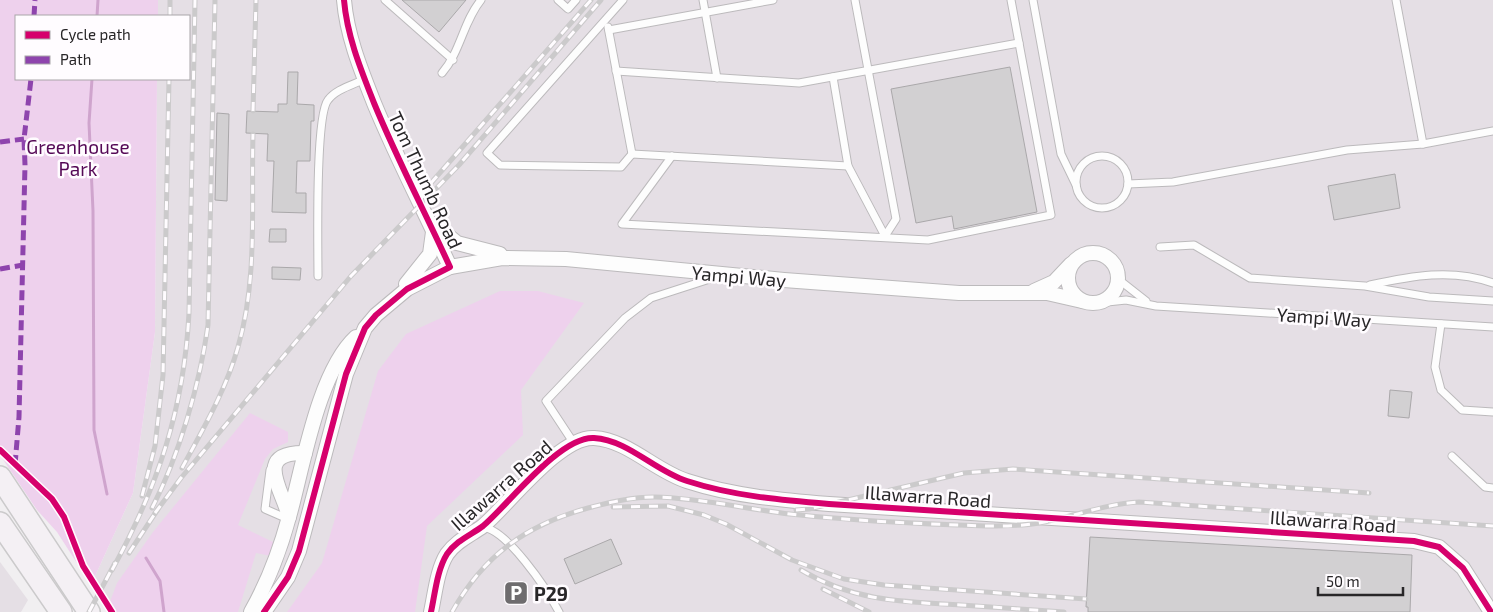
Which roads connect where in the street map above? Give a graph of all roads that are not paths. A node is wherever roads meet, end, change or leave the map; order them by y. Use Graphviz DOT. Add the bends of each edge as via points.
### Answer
graph roads {
  1 [pos="344,0"];
  2 [pos="386,0"];
  3 [pos="481,0"];
  4 [pos="558,0"];
  5 [pos="576,0"];
  6 [pos="623,0"];
  7 [pos="703,0"];
  8 [pos="773,0"];
  9 [pos="855,0"];
  10 [pos="1011,0"];
  11 [pos="1033,0"];
  12 [pos="1396,0"];
  13 [pos="705,12"];
  14 [pos="607,19"];
  15 [pos="609,30"];
  16 [pos="1019,43"];
  17 [pos="453,60"];
  18 [pos="868,70"];
  19 [pos="616,71"];
  20 [pos="442,73"];
  21 [pos="833,77"];
  22 [pos="717,78"];
  23 [pos="365,79"];
  24 [pos="1493,131"];
  25 [pos="1423,144"];
  26 [pos="632,154"];
  27 [pos="672,156"];
  28 [pos="848,166"];
  29 [pos="1128,184"];
  30 [pos="1076,185"];
  31 [pos="430,222"];
  32 [pos="885,236"];
  33 [pos="1160,247"];
  34 [pos="518,258"];
  35 [pos="1074,261"];
  36 [pos="450,267"];
  37 [pos="723,274"];
  38 [pos="318,276"];
  39 [pos="1118,279"];
  40 [pos="1493,283"];
  41 [pos="1365,286"];
  42 [pos="1029,293"];
  43 [pos="1082,301"];
  44 [pos="1493,301"];
  45 [pos="391,302"];
  46 [pos="1098,303"];
  47 [pos="1156,306"];
  48 [pos="1441,324"];
  49 [pos="366,328"];
  50 [pos="1493,328"];
  51 [pos="1493,412"];
  52 [pos="573,442"];
  53 [pos="305,454"];
  54 [pos="1452,456"];
  55 [pos="280,459"];
  56 [pos="0,477"];
  57 [pos="1493,488"];
  58 [pos="308,516"];
  59 [pos="289,519"];
  60 [pos="0,523"];
  61 [pos="481,527"];
  62 [pos="61,612"];
  63 [pos="89,612"];
  64 [pos="251,612"];
  65 [pos="264,612"];
  66 [pos="431,612"];
  67 [pos="559,612"];
  68 [pos="1491,612"];
  1 -- 23 [label="street, Tom Thumb Road" via="348,27"];
  2 -- 17 [label="lane"];
  3 -- 17 [label="lane" via="473,9"];
  4 -- 5 [label="lane" via="568,9"];
  6 -- 14 [label="lane"];
  7 -- 13 [label="lane"];
  8 -- 13 [label="lane"];
  9 -- 18 [label="lane"];
  10 -- 16 [label="lane"];
  11 -- 30 [label="lane" via="1061,154"];
  12 -- 25 [label="lane"];
  13 -- 15 [label="lane"];
  13 -- 22 [label="lane"];
  14 -- 15 [label="lane"];
  14 -- 26 [label="lane" via="487,153 500,165 621,166"];
  15 -- 19 [label="lane"];
  16 -- 18 [label="lane"];
  16 -- 32 [label="lane" via="1051,215 928,240"];
  17 -- 20 [label="lane"];
  18 -- 21 [label="lane"];
  18 -- 32 [label="lane" via="896,219"];
  19 -- 22 [label="lane"];
  19 -- 26 [label="lane"];
  21 -- 22 [label="lane" via="799,83"];
  21 -- 28 [label="lane"];
  23 -- 31 [label="street, Tom Thumb Road" via="398,159"];
  23 -- 38 [label="lane" via="332,96 324,107"];
  24 -- 25 [label="lane"];
  25 -- 29 [label="lane" via="1347,150 1174,182"];
  26 -- 27 [label="lane"];
  27 -- 28 [label="lane"];
  27 -- 32 [label="lane" via="622,224"];
  28 -- 32 [label="lane"];
  29 -- 30 [label="lane" via="1122,198 1102,207 1082,198"];
  29 -- 30 [label="lane" via="1127,175 1118,161 1101,156 1080,168"];
  31 -- 34 [label="street" via="457,243"];
  31 -- 36 [label="street, Tom Thumb Road"];
  31 -- 45 [label="street" via="433,241 430,254"];
  33 -- 41 [label="lane" via="1194,245 1250,278"];
  34 -- 36 [label="street, Yampi Way" via="488,259"];
  34 -- 37 [label="street, Yampi Way" via="566,259"];
  35 -- 39 [label="street, Yampi Way" via="1083,254 1100,254 1112,262"];
  35 -- 42 [label="street, Yampi Way" via="1054,282"];
  35 -- 43 [label="street" via="1068,272 1068,283 1073,294"];
  36 -- 45 [label="street, Tom Thumb Road" via="414,284"];
  37 -- 42 [label="street, Yampi Way" via="959,293"];
  37 -- 52 [label="lane" via="651,298 625,318 546,401"];
  39 -- 46 [label="street" via="1112,294"];
  39 -- 47 [label="lane, Yampi Way"];
  40 -- 41 [label="lane" via="1479,278 1420,274"];
  41 -- 44 [label="lane" via="1429,297"];
  42 -- 43 [label="street, Yampi Way" via="1047,292"];
  43 -- 46 [label="street, Yampi Way"];
  45 -- 49 [label="street, Tom Thumb Road"];
  46 -- 47 [label="lane, Yampi Way" via="1121,299"];
  47 -- 48 [label="lane, Yampi Way"];
  48 -- 50 [label="lane, Yampi Way"];
  48 -- 51 [label="lane" via="1435,367 1442,390 1462,410"];
  49 -- 53 [label="street, Tom Thumb Road" via="348,345 336,365 318,407"];
  49 -- 58 [label="street, Tom Thumb Road" via="346,374"];
  52 -- 61 [label="street, Illawarra Road"];
  52 -- 68 [label="street, Illawarra Road" via="592,438 612,442 685,481 748,496 1414,542 1439,547 1463,568"];
  53 -- 55 [label="street" via="294,453"];
  53 -- 58 [label="street" via="312,477"];
  53 -- 59 [label="street, Tom Thumb Road"];
  54 -- 57 [label="lane" via="1485,488"];
  55 -- 59 [label="street" via="274,476"];
  55 -- 59 [label="lane" via="270,471 265,509"];
  56 -- 63 [label="main road"];
  58 -- 65 [label="street, Tom Thumb Road" via="294,565"];
  59 -- 64 [label="street, Tom Thumb Road" via="272,570"];
  60 -- 62 [label="main road"];
  61 -- 66 [label="street, Illawarra Road" via="460,541 446,557"];
  61 -- 67 [label="lane" via="510,542"];
}
